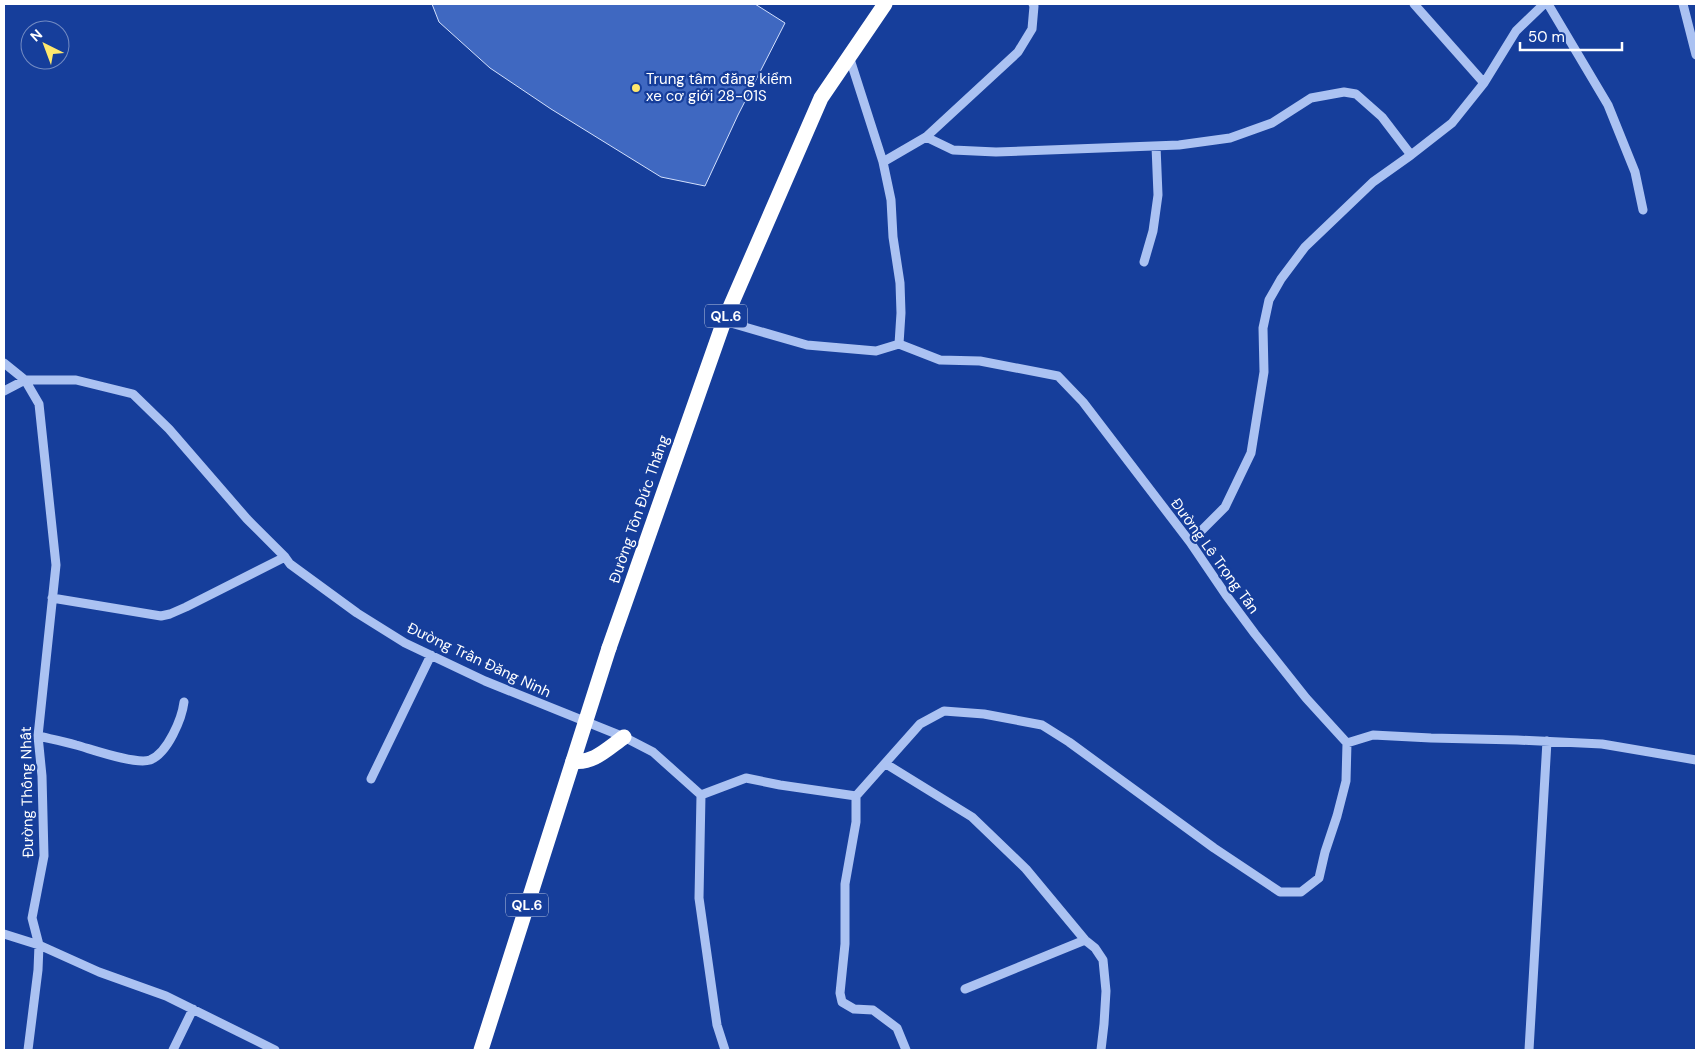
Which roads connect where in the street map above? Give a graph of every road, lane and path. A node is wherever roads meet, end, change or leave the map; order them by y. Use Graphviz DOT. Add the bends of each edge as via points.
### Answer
graph roads {
  1 [pos="885,4"];
  2 [pos="1033,4"];
  3 [pos="1414,4"];
  4 [pos="1544,4"];
  5 [pos="1548,4"];
  6 [pos="1683,4"];
  7 [pos="849,56"];
  8 [pos="1696,56"];
  9 [pos="1484,83"];
  10 [pos="926,137"];
  11 [pos="1156,146"];
  12 [pos="1411,155"];
  13 [pos="883,162"];
  14 [pos="1643,210"];
  15 [pos="1144,262"];
  16 [pos="724,320"];
  17 [pos="899,344"];
  18 [pos="4,363"];
  19 [pos="25,380"];
  20 [pos="4,391"];
  21 [pos="1190,542"];
  22 [pos="285,557"];
  23 [pos="52,598"];
  24 [pos="431,655"];
  25 [pos="184,702"];
  26 [pos="38,736"];
  27 [pos="624,737"];
  28 [pos="1547,741"];
  29 [pos="1346,744"];
  30 [pos="1696,760"];
  31 [pos="572,761"];
  32 [pos="886,764"];
  33 [pos="371,779"];
  34 [pos="701,795"];
  35 [pos="856,796"];
  36 [pos="4,934"];
  37 [pos="1085,940"];
  38 [pos="39,945"];
  39 [pos="965,988"];
  40 [pos="192,1009"];
  41 [pos="28,1050"];
  42 [pos="173,1050"];
  43 [pos="275,1050"];
  44 [pos="481,1050"];
  45 [pos="725,1050"];
  46 [pos="906,1050"];
  47 [pos="1101,1050"];
  48 [pos="1529,1050"];
  1 -- 7 [label="highway, Đường Tôn Đức Thắng / QL.6"];
  2 -- 10 [label="street" via="1032,29 1018,52"];
  3 -- 9 [label="street"];
  4 -- 9 [label="street" via="1516,31"];
  5 -- 14 [label="street" via="1608,105 1635,172"];
  6 -- 8 [label="street"];
  7 -- 13 [label="street"];
  7 -- 16 [label="highway, Đường Tôn Đức Thắng / QL.6" via="821,98"];
  9 -- 12 [label="street" via="1452,123"];
  10 -- 11 [label="street" via="953,150 996,152"];
  10 -- 13 [label="street"];
  11 -- 12 [label="street" via="1230,138 1272,123 1311,98 1344,92 1356,94 1382,117"];
  11 -- 15 [label="street" via="1158,195"];
  12 -- 21 [label="street" via="1373,182 1305,247 1280,279 1269,300 1263,328 1264,372 1251,453 1225,507"];
  13 -- 17 [label="street" via="891,200 900,283"];
  16 -- 17 [label="street" via="807,345 876,351"];
  16 -- 31 [label="highway, Đường Tôn Đức Thắng / QL.6, bridge"];
  17 -- 21 [label="street, Đường Lê Trọng Tấn" via="940,360 980,361 1058,376 1083,402"];
  18 -- 19 [label="street, Đường Thống Nhất"];
  19 -- 20 [label="street, Đường Trần Đăng Ninh"];
  19 -- 22 [label="street, Đường Trần Đăng Ninh" via="76,380 133,394 169,429 246,519"];
  19 -- 23 [label="street, Đường Thống Nhất" via="39,404 56,565"];
  21 -- 29 [label="street, Đường Lê Trọng Tấn" via="1255,634"];
  22 -- 23 [label="street" via="186,607 160,616"];
  22 -- 24 [label="street, Đường Trần Đăng Ninh" via="357,613"];
  23 -- 26 [label="street, Đường Thống Nhất"];
  24 -- 27 [label="street, Đường Trần Đăng Ninh" via="485,681"];
  24 -- 33 [label="street"];
  25 -- 26 [label="street" via="180,720 166,745 150,760 102,754"];
  26 -- 38 [label="street, Đường Thống Nhất" via="44,856 32,918"];
  27 -- 31 [label="highway" via="596,757 583,762"];
  27 -- 34 [label="street, Đường Trần Đăng Ninh" via="653,752"];
  28 -- 29 [label="street" via="1373,735"];
  28 -- 30 [label="street" via="1602,744"];
  28 -- 48 [label="street"];
  29 -- 32 [label="street" via="1346,781 1319,878 1301,892 1280,892 1042,725 984,714 944,711 920,724"];
  31 -- 44 [label="highway, Đường Tôn Đức Thắng / QL.6"];
  32 -- 35 [label="street"];
  32 -- 37 [label="street" via="972,818 1026,869"];
  34 -- 35 [label="street" via="746,778"];
  34 -- 45 [label="street" via="699,898 718,1025"];
  35 -- 46 [label="street" via="856,822 845,884 845,944 840,993 842,1002 854,1009 873,1010 897,1028"];
  36 -- 38 [label="street"];
  37 -- 39 [label="street"];
  37 -- 47 [label="street" via="1103,960 1106,991"];
  38 -- 40 [label="street"];
  38 -- 41 [label="street, Đường Thống Nhất"];
  40 -- 42 [label="street"];
  40 -- 43 [label="street"];
}
